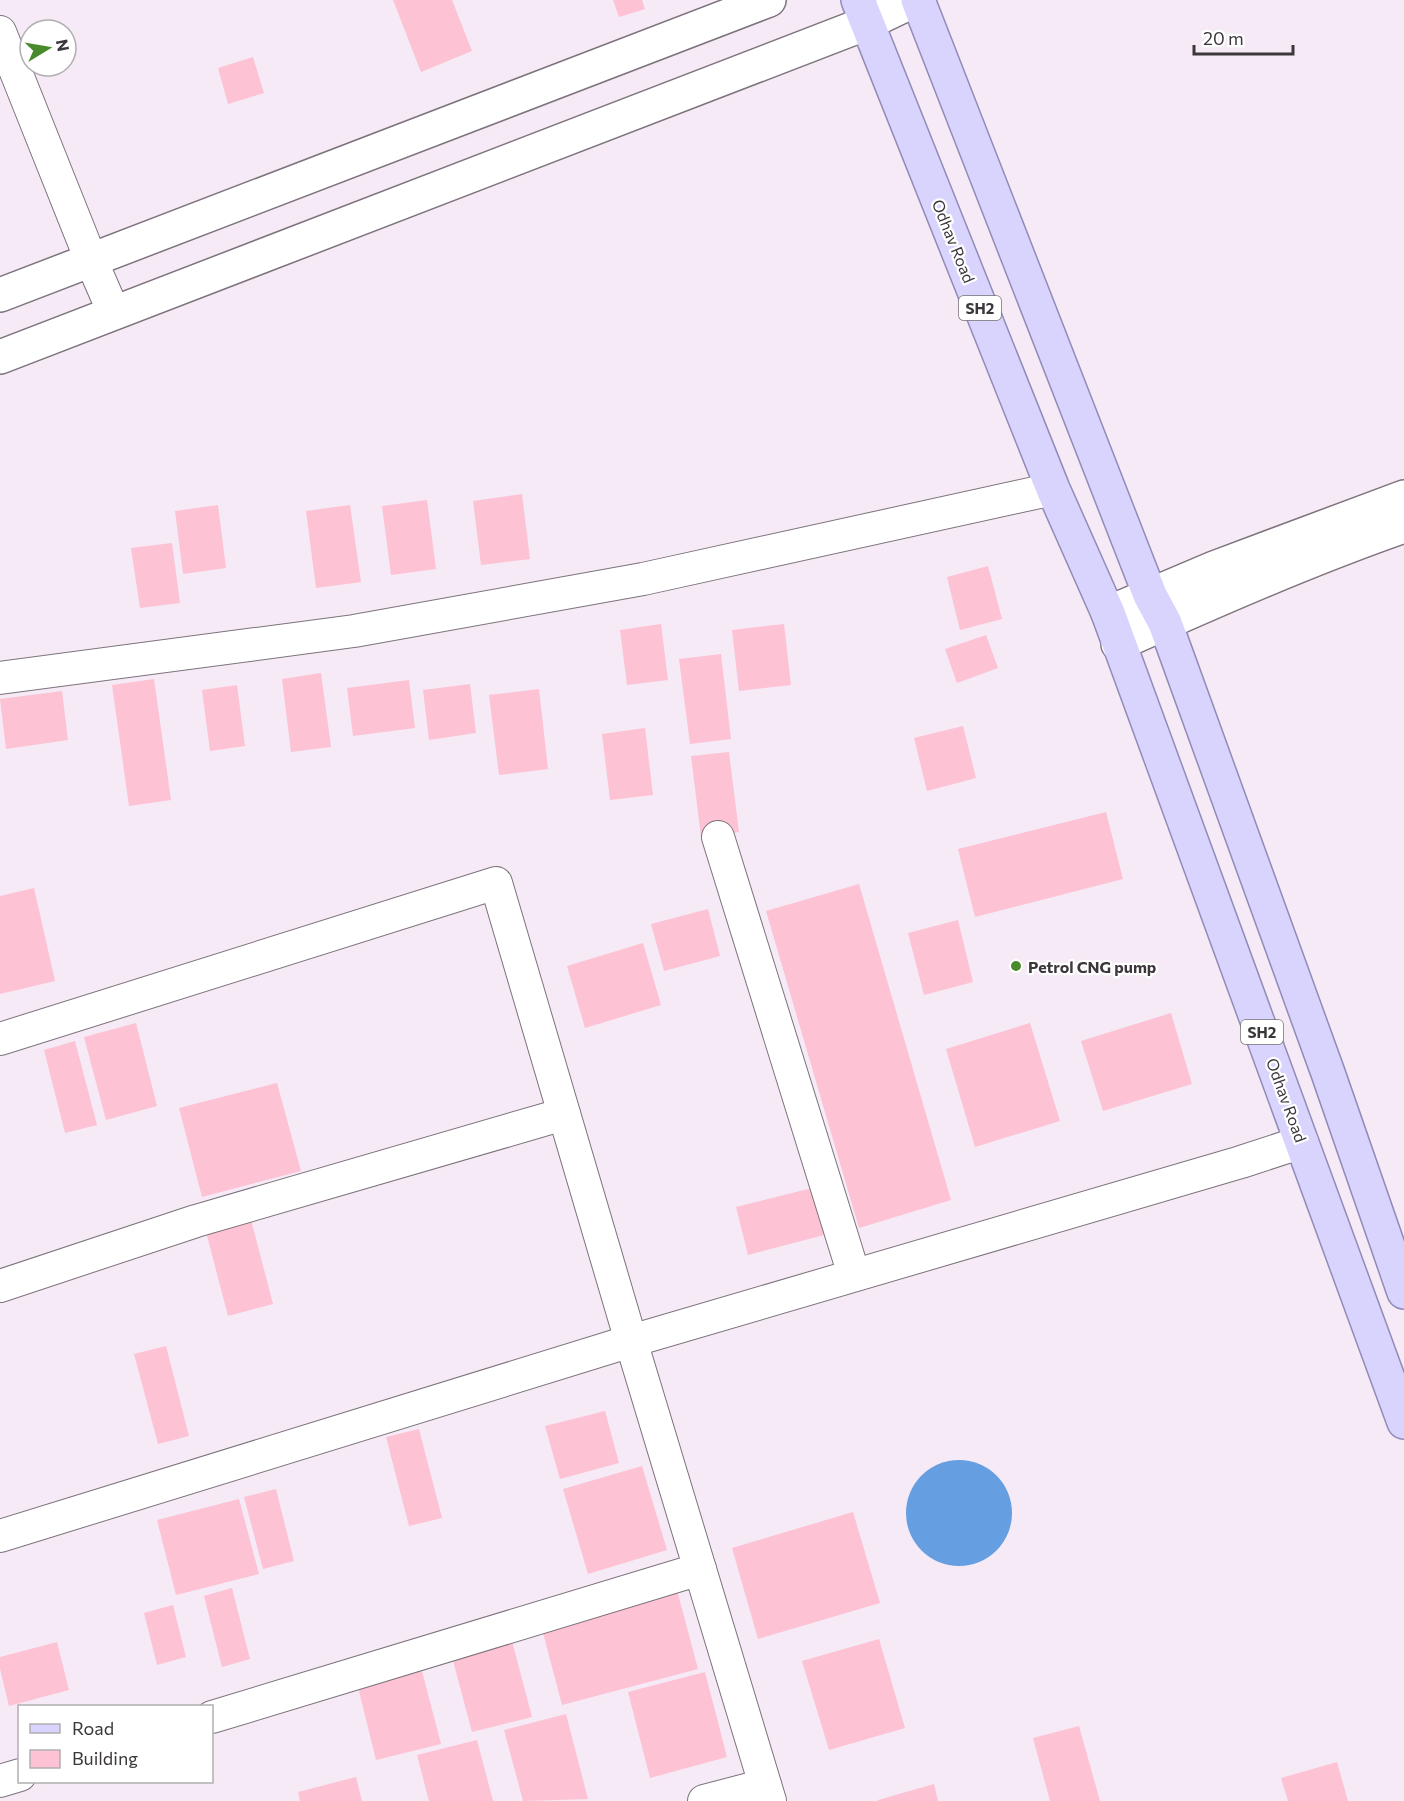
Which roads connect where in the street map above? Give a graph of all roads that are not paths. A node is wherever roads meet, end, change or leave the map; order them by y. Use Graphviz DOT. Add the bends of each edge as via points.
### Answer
graph roads {
  1 [pos="769,0"];
  2 [pos="917,0"];
  3 [pos="862,12"];
  4 [pos="0,32"];
  5 [pos="91,260"];
  6 [pos="0,295"];
  7 [pos="114,313"];
  8 [pos="0,357"];
  9 [pos="1053,489"];
  10 [pos="1404,497"];
  11 [pos="1404,526"];
  12 [pos="1157,609"];
  13 [pos="1108,613"];
  14 [pos="1118,644"];
  15 [pos="0,678"];
  16 [pos="718,837"];
  17 [pos="0,1039"];
  18 [pos="564,1114"];
  19 [pos="1302,1142"];
  20 [pos="854,1275"];
  21 [pos="0,1286"];
  22 [pos="1404,1292"];
  23 [pos="631,1341"];
  24 [pos="1404,1422"];
  25 [pos="0,1536"];
  26 [pos="700,1569"];
  27 [pos="213,1717"];
  28 [pos="18,1776"];
  29 [pos="0,1781"];
  30 [pos="767,1793"];
  31 [pos="704,1801"];
  1 -- 5 [label="street"];
  2 -- 3 [label="street"];
  2 -- 12 [label="main road, SH2"];
  3 -- 7 [label="street"];
  3 -- 9 [label="main road, Odhav Road / SH2"];
  4 -- 5 [label="street"];
  5 -- 6 [label="street"];
  5 -- 7 [label="street"];
  7 -- 8 [label="street"];
  9 -- 13 [label="main road, Odhav Road / SH2"];
  9 -- 15 [label="street" via="643,579 354,632"];
  10 -- 12 [label="street" via="1344,518"];
  11 -- 12 [label="street"];
  12 -- 13 [label="street"];
  12 -- 14 [label="street"];
  12 -- 22 [label="main road, SH2" via="1328,1073"];
  13 -- 14 [label="main road, SH2"];
  14 -- 19 [label="main road, Odhav Road / SH2"];
  16 -- 20 [label="street"];
  17 -- 18 [label="street" via="496,883"];
  18 -- 21 [label="street" via="196,1221"];
  18 -- 23 [label="street"];
  19 -- 20 [label="street"];
  19 -- 24 [label="main road, Odhav Road / SH2"];
  20 -- 23 [label="street"];
  23 -- 25 [label="street"];
  23 -- 26 [label="street"];
  26 -- 27 [label="street"];
  26 -- 30 [label="street"];
  28 -- 29 [label="street"];
  30 -- 31 [label="street"];
}
